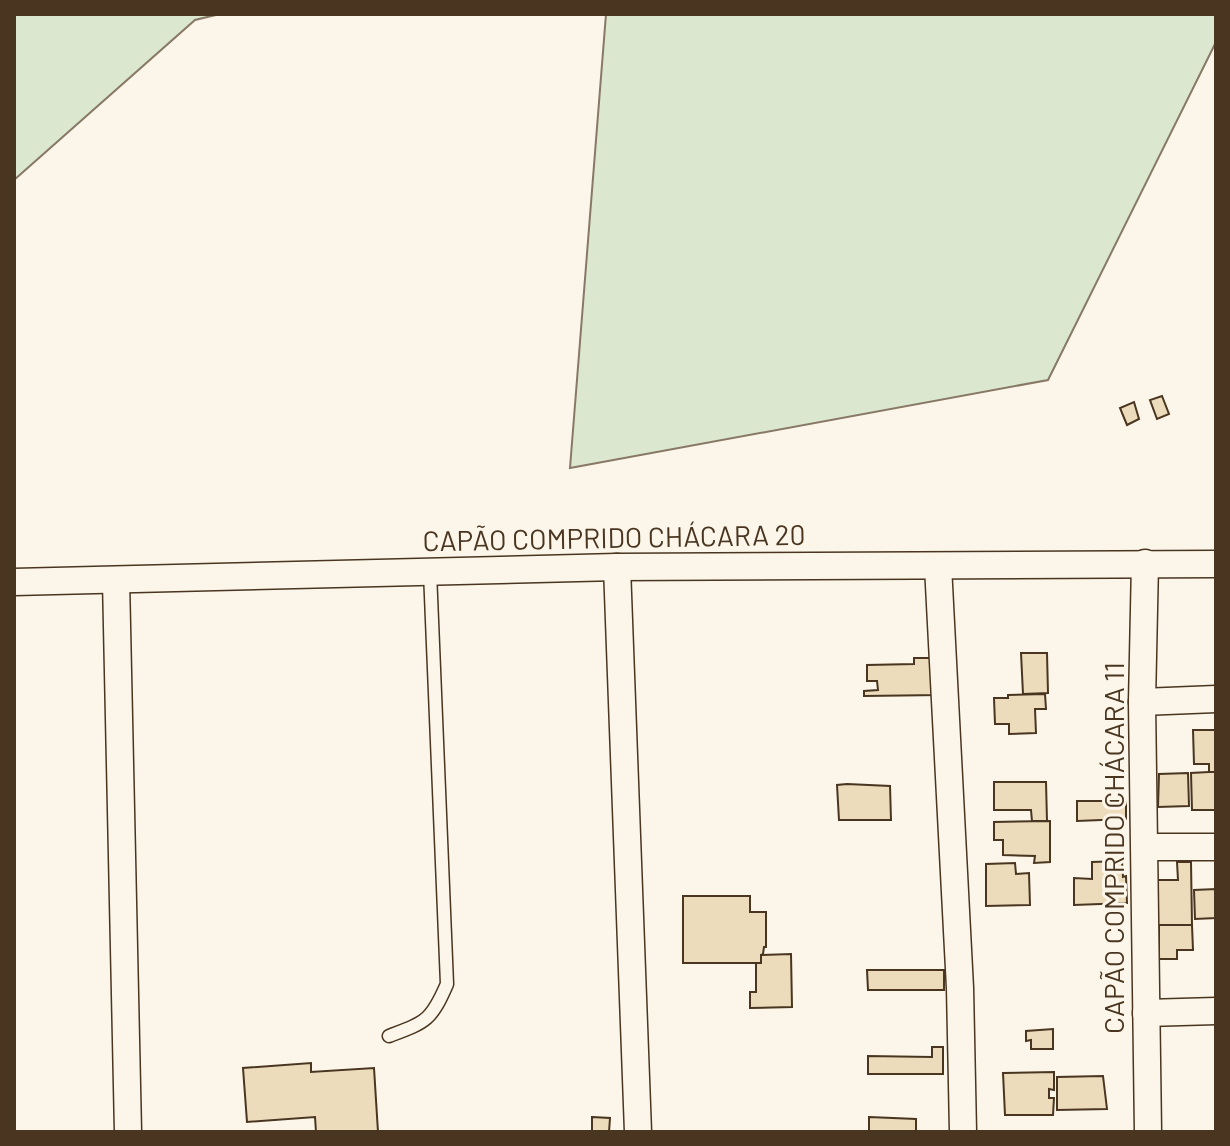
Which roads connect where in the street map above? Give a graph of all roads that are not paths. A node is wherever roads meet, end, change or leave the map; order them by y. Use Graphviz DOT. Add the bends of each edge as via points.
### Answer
graph roads {
  1 [pos="1145,563"];
  2 [pos="1216,564"];
  3 [pos="938,566"];
  4 [pos="617,567"];
  5 [pos="430,572"];
  6 [pos="116,580"];
  7 [pos="14,582"];
  8 [pos="1216,699"];
  9 [pos="1142,702"];
  10 [pos="1145,847"];
  11 [pos="1216,847"];
  12 [pos="1216,1011"];
  13 [pos="1146,1013"];
  14 [pos="389,1036"];
  15 [pos="128,1132"];
  16 [pos="638,1132"];
  17 [pos="963,1132"];
  18 [pos="1148,1132"];
  1 -- 2 [label="street, CAPÃO COMPRIDO CHÁCARA 20"];
  1 -- 3 [label="street, CAPÃO COMPRIDO CHÁCARA 20"];
  1 -- 9 [label="street, CAPÃO COMPRIDO CHÁCARA 11"];
  3 -- 4 [label="street, CAPÃO COMPRIDO CHÁCARA 20"];
  3 -- 17 [label="street"];
  4 -- 5 [label="street, CAPÃO COMPRIDO CHÁCARA 20"];
  4 -- 16 [label="street"];
  5 -- 6 [label="street, CAPÃO COMPRIDO CHÁCARA 20"];
  5 -- 14 [label="lane" via="447,984 435,1012"];
  6 -- 7 [label="street, CAPÃO COMPRIDO CHÁCARA 20"];
  6 -- 15 [label="street"];
  8 -- 9 [label="street"];
  9 -- 10 [label="street, CAPÃO COMPRIDO CHÁCARA 11"];
  10 -- 11 [label="street"];
  10 -- 13 [label="street, CAPÃO COMPRIDO CHÁCARA 11"];
  12 -- 13 [label="street"];
  13 -- 18 [label="street, CAPÃO COMPRIDO CHÁCARA 11"];
}
